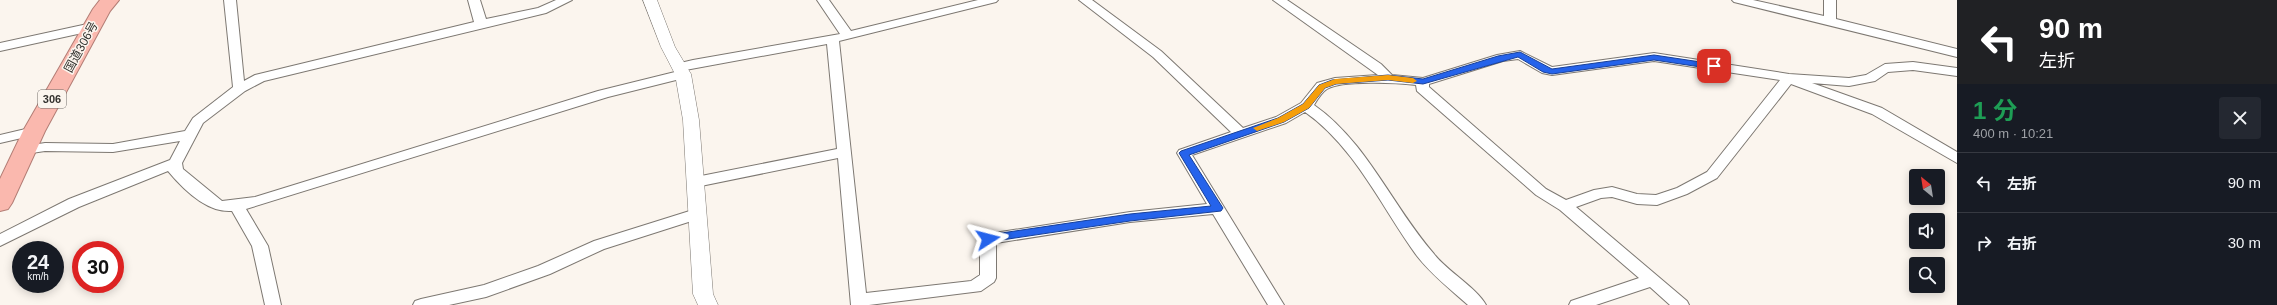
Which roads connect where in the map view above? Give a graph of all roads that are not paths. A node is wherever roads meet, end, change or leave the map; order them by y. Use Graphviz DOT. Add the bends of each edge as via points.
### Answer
graph roads {
  1 [pos="110,0"];
  2 [pos="230,0"];
  3 [pos="474,0"];
  4 [pos="566,0"];
  5 [pos="650,0"];
  6 [pos="823,0"];
  7 [pos="992,0"];
  8 [pos="1085,0"];
  9 [pos="1279,0"];
  10 [pos="1738,0"];
  11 [pos="1830,0"];
  12 [pos="1830,20"];
  13 [pos="480,24"];
  14 [pos="92,28"];
  15 [pos="840,37"];
  16 [pos="0,47"];
  17 [pos="1957,54"];
  18 [pos="682,70"];
  19 [pos="1957,72"];
  20 [pos="1388,78"];
  21 [pos="1789,78"];
  22 [pos="1423,82"];
  23 [pos="240,88"];
  24 [pos="1306,106"];
  25 [pos="34,131"];
  26 [pos="1241,134"];
  27 [pos="190,135"];
  28 [pos="0,139"];
  29 [pos="25,150"];
  30 [pos="843,152"];
  31 [pos="1957,158"];
  32 [pos="175,163"];
  33 [pos="696,182"];
  34 [pos="0,203"];
  35 [pos="236,206"];
  36 [pos="1565,206"];
  37 [pos="1218,208"];
  38 [pos="696,214"];
  39 [pos="0,241"];
  40 [pos="1650,281"];
  41 [pos="859,303"];
  42 [pos="273,305"];
  43 [pos="421,305"];
  44 [pos="708,305"];
  45 [pos="1276,305"];
  46 [pos="1478,305"];
  47 [pos="1577,305"];
  48 [pos="1681,305"];
  1 -- 14 [label="highway, 国道306号 / 306"];
  2 -- 23 [label="street"];
  3 -- 13 [label="street"];
  4 -- 13 [label="street" via="542,11"];
  5 -- 18 [label="street" via="668,47"];
  6 -- 15 [label="street"];
  7 -- 15 [label="street"];
  8 -- 26 [label="street" via="1157,54"];
  9 -- 20 [label="street" via="1377,67"];
  10 -- 12 [label="street"];
  11 -- 12 [label="street"];
  12 -- 17 [label="street"];
  13 -- 23 [label="street" via="260,78"];
  14 -- 16 [label="street"];
  14 -- 25 [label="highway, 国道306号 / 306"];
  15 -- 18 [label="street" via="718,58"];
  15 -- 30 [label="street"];
  18 -- 33 [label="street" via="691,120"];
  18 -- 35 [label="street"];
  19 -- 21 [label="street" via="1913,66 1885,68 1870,78 1849,82"];
  20 -- 22 [label="street"];
  20 -- 24 [label="street" via="1335,82 1322,86"];
  21 -- 22 [label="street" via="1654,58 1552,71 1520,55 1501,58"];
  21 -- 31 [label="street" via="1813,90 1849,99 1878,112"];
  21 -- 36 [label="street" via="1757,116 1725,162 1712,175 1682,191 1657,200 1637,199 1612,192 1599,193"];
  22 -- 36 [label="street" via="1422,88 1541,192"];
  23 -- 27 [label="street" via="198,121"];
  24 -- 26 [label="street" via="1281,120"];
  24 -- 46 [label="street" via="1318,112 1346,144 1424,254"];
  25 -- 28 [label="street"];
  25 -- 29 [label="highway, 国道306号 / 306"];
  26 -- 37 [label="street" via="1184,153"];
  27 -- 29 [label="street" via="113,148 45,147"];
  27 -- 32 [label="street"];
  29 -- 34 [label="highway, 国道306号 / 306"];
  30 -- 33 [label="street"];
  30 -- 41 [label="street"];
  32 -- 35 [label="street" via="174,169 218,206"];
  32 -- 39 [label="street" via="74,203"];
  33 -- 38 [label="street"];
  35 -- 42 [label="street" via="260,246"];
  36 -- 40 [label="street"];
  37 -- 41 [label="street" via="1130,217 988,239 988,278 975,287"];
  37 -- 45 [label="street"];
  38 -- 43 [label="street" via="599,245 486,292"];
  38 -- 44 [label="street" via="703,294"];
  40 -- 47 [label="street"];
  40 -- 48 [label="street"];
}
